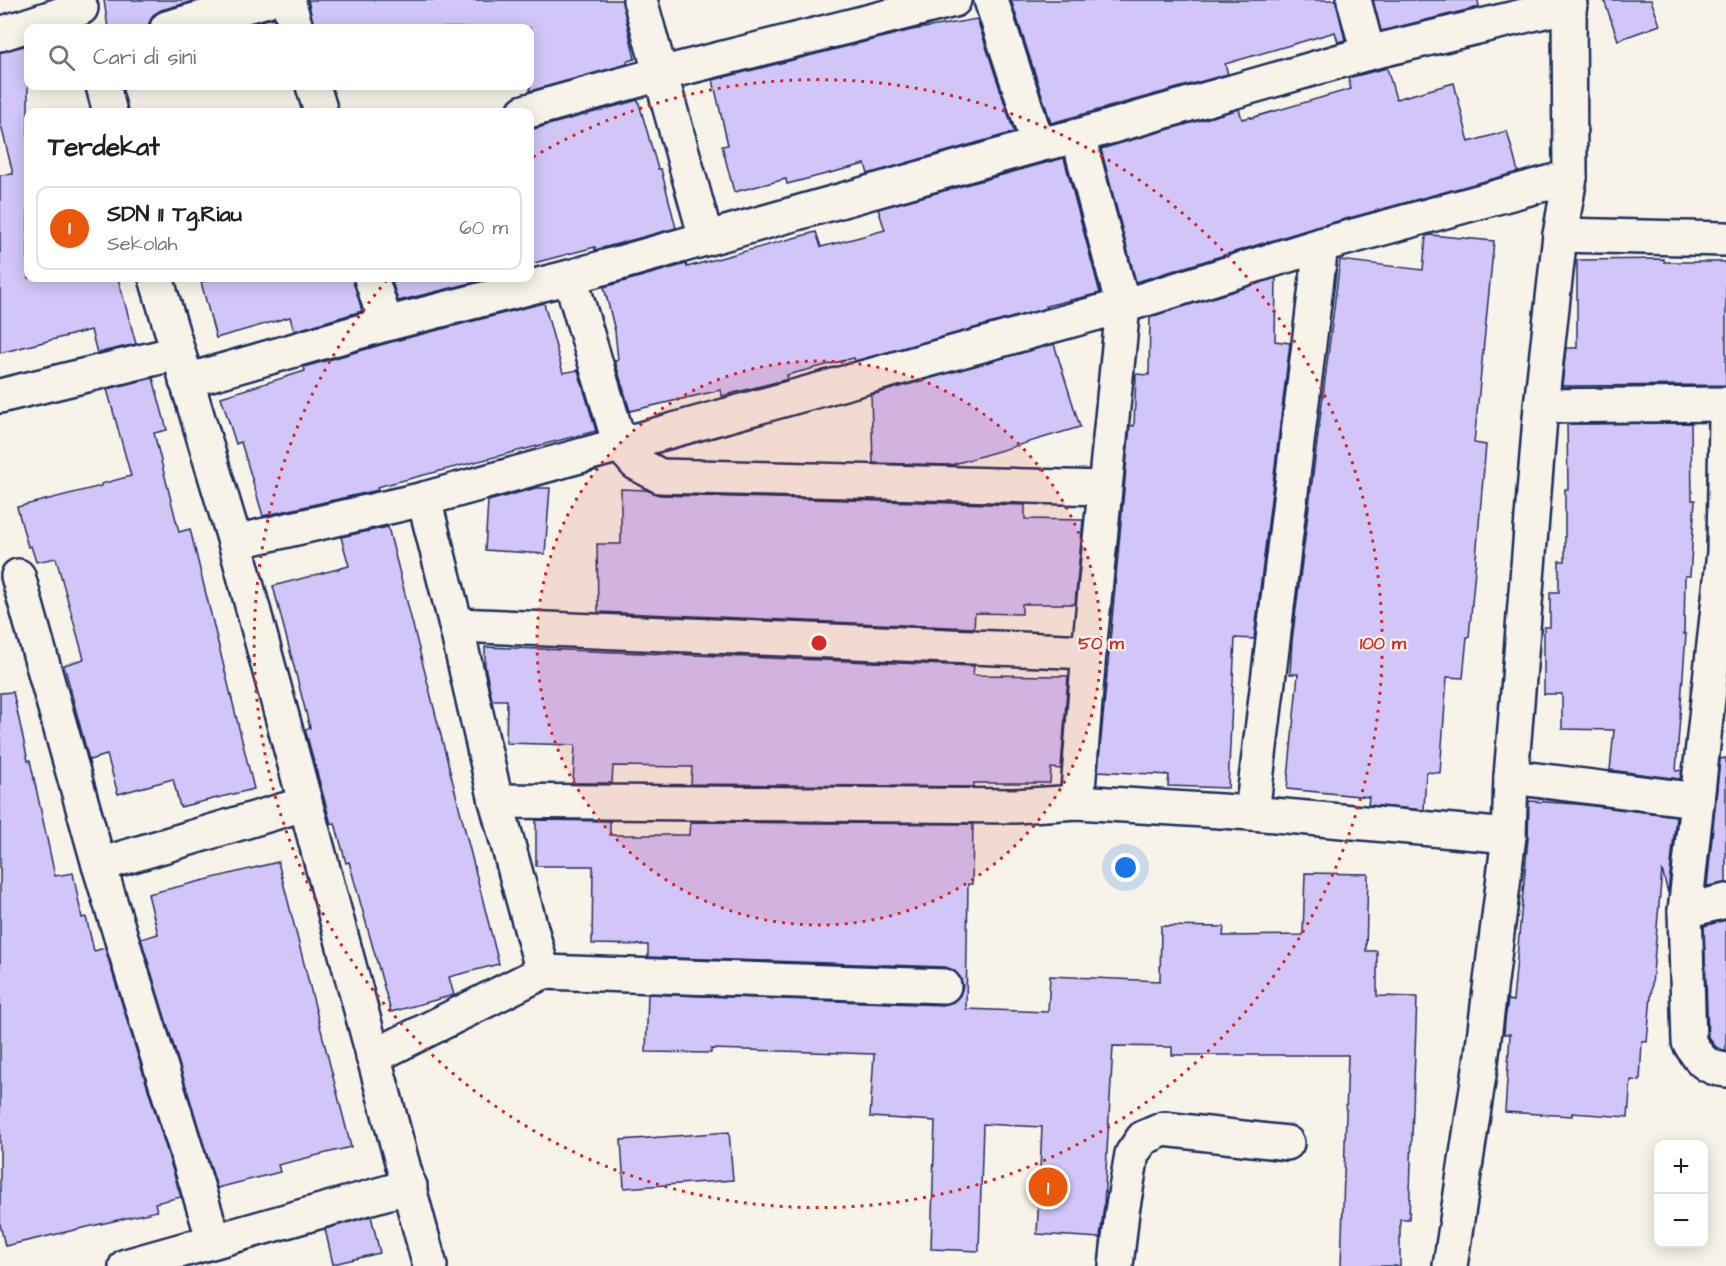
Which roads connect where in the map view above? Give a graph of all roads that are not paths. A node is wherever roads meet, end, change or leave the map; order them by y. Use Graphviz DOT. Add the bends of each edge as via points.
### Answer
graph roads {
  1 [pos="267,0"];
  2 [pos="288,0"];
  3 [pos="640,0"];
  4 [pos="954,0"];
  5 [pos="991,0"];
  6 [pos="1354,0"];
  7 [pos="1570,2"];
  8 [pos="82,12"];
  9 [pos="37,24"];
  10 [pos="181,24"];
  11 [pos="295,24"];
  12 [pos="24,28"];
  13 [pos="0,34"];
  14 [pos="1368,53"];
  15 [pos="660,74"];
  16 [pos="103,90"];
  17 [pos="314,90"];
  18 [pos="109,108"];
  19 [pos="320,108"];
  20 [pos="534,109"];
  21 [pos="1078,136"];
  22 [pos="1038,145"];
  23 [pos="1570,177"];
  24 [pos="1560,235"];
  25 [pos="706,238"];
  26 [pos="1726,238"];
  27 [pos="1321,245"];
  28 [pos="570,277"];
  29 [pos="157,282"];
  30 [pos="372,282"];
  31 [pos="1123,306"];
  32 [pos="386,324"];
  33 [pos="182,367"];
  34 [pos="0,396"];
  35 [pos="1726,404"];
  36 [pos="1541,406"];
  37 [pos="1726,417"];
  38 [pos="620,445"];
  39 [pos="1104,488"];
  40 [pos="424,499"];
  41 [pos="235,543"];
  42 [pos="1725,552"];
  43 [pos="18,576"];
  44 [pos="456,625"];
  45 [pos="1089,652"];
  46 [pos="1714,756"];
  47 [pos="1511,777"];
  48 [pos="1697,800"];
  49 [pos="496,801"];
  50 [pos="1077,802"];
  51 [pos="304,804"];
  52 [pos="1252,813"];
  53 [pos="1509,836"];
  54 [pos="99,865"];
  55 [pos="1726,901"];
  56 [pos="1685,911"];
  57 [pos="543,972"];
  58 [pos="944,986"];
  59 [pos="373,1057"];
  60 [pos="1726,1070"];
  61 [pos="1287,1143"];
  62 [pos="410,1186"];
  63 [pos="214,1241"];
  64 [pos="126,1266"];
  65 [pos="430,1266"];
  66 [pos="1116,1266"];
  67 [pos="1450,1266"];
  1 -- 10 [label="street"];
  2 -- 11 [label="street"];
  3 -- 15 [label="street"];
  4 -- 15 [label="street"];
  5 -- 22 [label="street"];
  6 -- 14 [label="street"];
  7 -- 14 [label="street"];
  7 -- 23 [label="street"];
  8 -- 9 [label="street"];
  12 -- 13 [label="street"];
  14 -- 21 [label="street"];
  15 -- 20 [label="street"];
  15 -- 25 [label="street"];
  16 -- 18 [label="street"];
  17 -- 19 [label="street"];
  21 -- 22 [label="street"];
  21 -- 31 [label="street"];
  22 -- 25 [label="street"];
  23 -- 24 [label="street"];
  23 -- 27 [label="street"];
  24 -- 26 [label="street"];
  24 -- 36 [label="street"];
  25 -- 28 [label="street"];
  27 -- 31 [label="street"];
  27 -- 52 [label="street"];
  28 -- 32 [label="street"];
  28 -- 38 [label="street"];
  29 -- 33 [label="street"];
  30 -- 32 [label="street"];
  31 -- 38 [label="street"];
  31 -- 39 [label="street"];
  32 -- 33 [label="street"];
  33 -- 34 [label="street"];
  33 -- 41 [label="street"];
  35 -- 36 [label="street"];
  36 -- 47 [label="street"];
  37 -- 42 [label="street"];
  38 -- 39 [label="street" via="636,463 660,476"];
  38 -- 40 [label="street"];
  39 -- 45 [label="street"];
  40 -- 41 [label="street"];
  40 -- 44 [label="street"];
  41 -- 51 [label="street"];
  42 -- 46 [label="street"];
  43 -- 54 [label="street"];
  44 -- 45 [label="street"];
  44 -- 49 [label="street"];
  45 -- 50 [label="street"];
  46 -- 48 [label="street"];
  47 -- 48 [label="street"];
  47 -- 53 [label="street"];
  48 -- 56 [label="street"];
  49 -- 50 [label="street" via="1003,806"];
  49 -- 57 [label="street"];
  50 -- 52 [label="street"];
  51 -- 54 [label="street"];
  51 -- 59 [label="street"];
  52 -- 53 [label="street"];
  53 -- 67 [label="street"];
  54 -- 63 [label="street"];
  55 -- 56 [label="street"];
  56 -- 60 [label="street" via="1689,1042 1699,1059 1715,1069"];
  57 -- 58 [label="street"];
  57 -- 59 [label="street"];
  59 -- 62 [label="street"];
  61 -- 66 [label="street" via="1164,1129 1143,1138 1132,1154"];
  62 -- 63 [label="street"];
  62 -- 65 [label="street"];
  63 -- 64 [label="street"];
}
